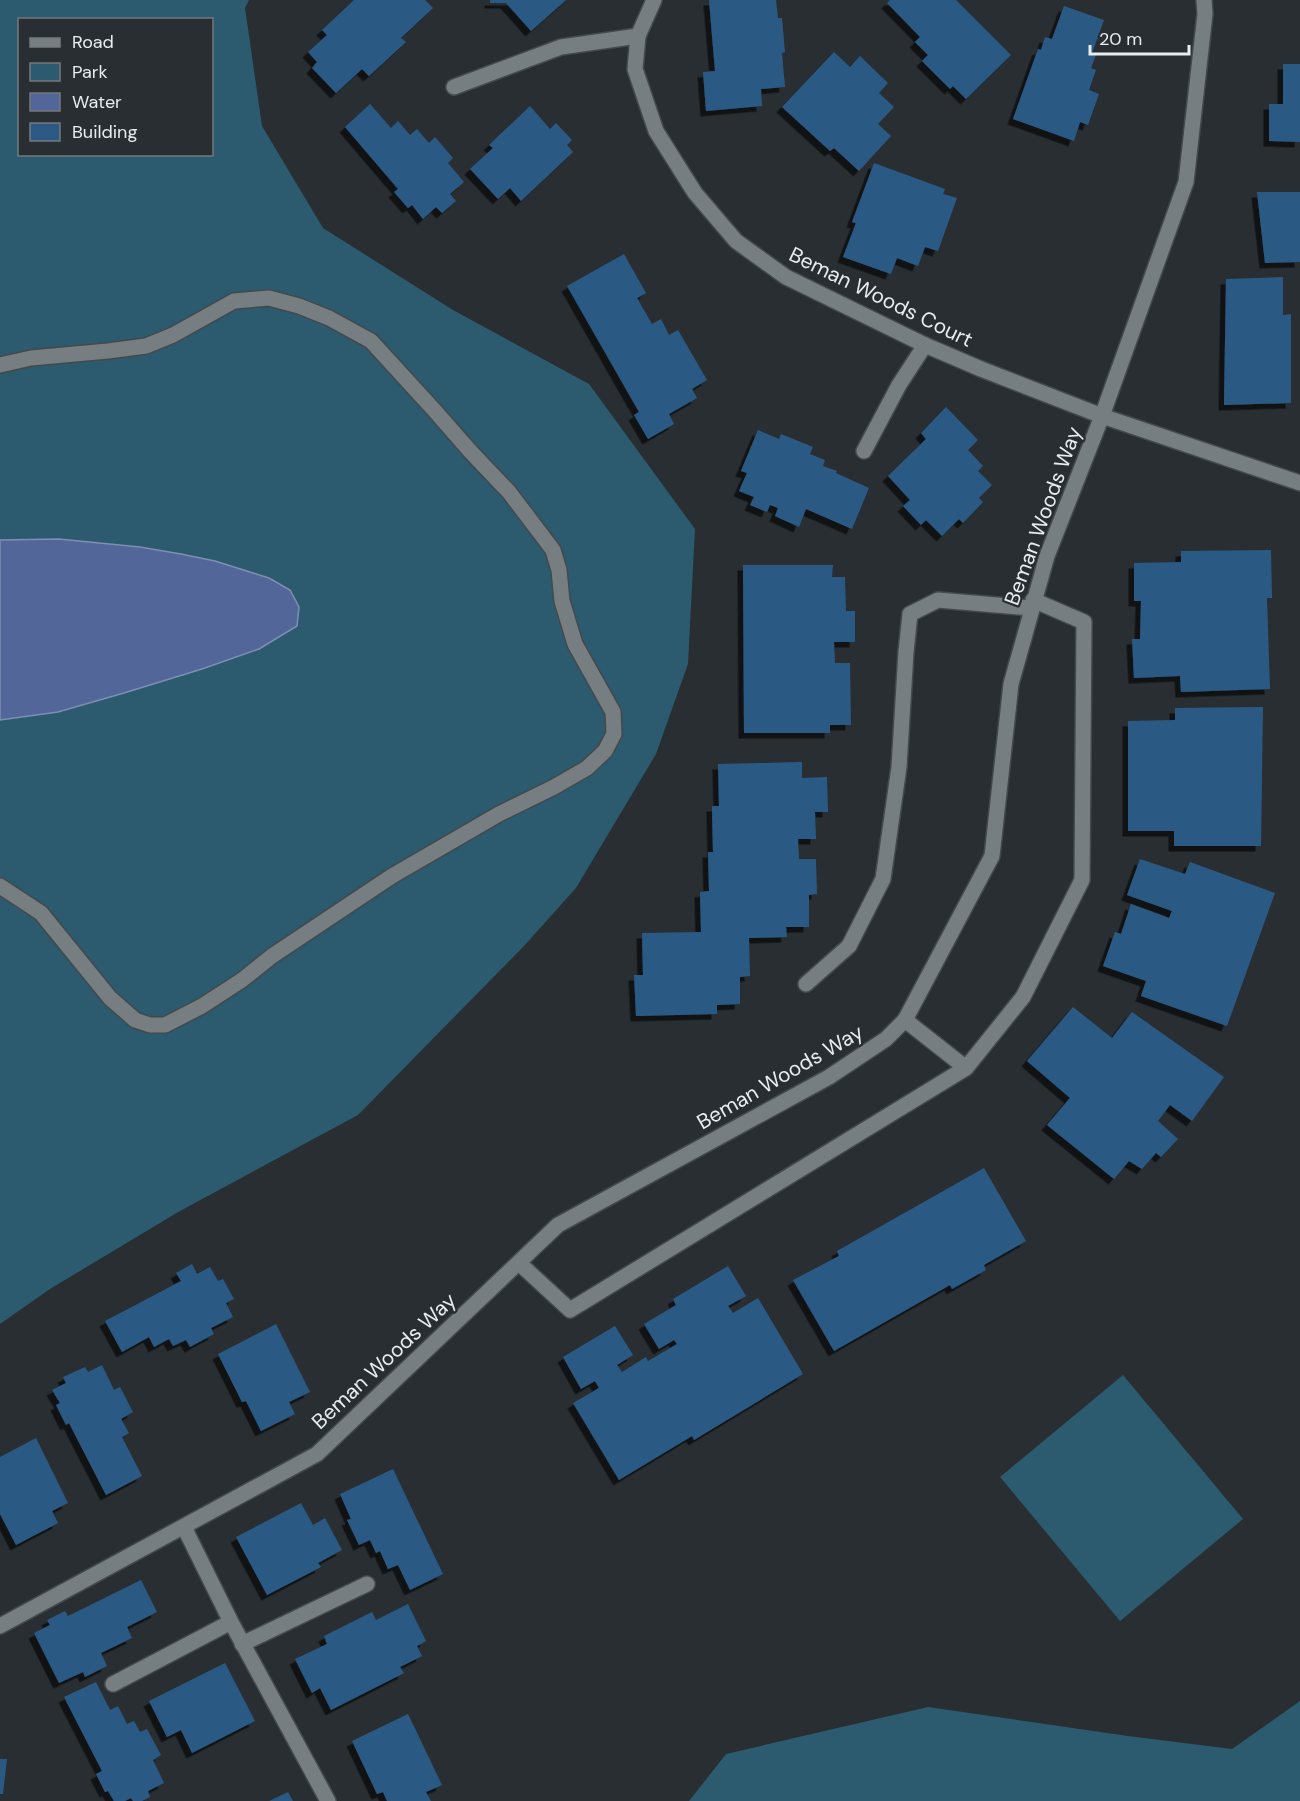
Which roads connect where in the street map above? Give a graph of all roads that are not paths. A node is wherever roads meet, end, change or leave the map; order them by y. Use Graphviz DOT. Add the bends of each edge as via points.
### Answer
graph roads {
  1 [pos="654,0"];
  2 [pos="1204,0"];
  3 [pos="638,36"];
  4 [pos="454,87"];
  5 [pos="926,345"];
  6 [pos="0,365"];
  7 [pos="1101,416"];
  8 [pos="864,451"];
  9 [pos="1300,483"];
  10 [pos="1032,604"];
  11 [pos="0,886"];
  12 [pos="806,984"];
  13 [pos="905,1020"];
  14 [pos="966,1068"];
  15 [pos="519,1263"];
  16 [pos="184,1527"];
  17 [pos="367,1584"];
  18 [pos="231,1622"];
  19 [pos="0,1626"];
  20 [pos="242,1644"];
  21 [pos="113,1684"];
  22 [pos="328,1801"];
  1 -- 3 [label="street, Beman Woods Court"];
  2 -- 7 [label="street, Beman Woods Way" via="1186,182"];
  3 -- 4 [label="street" via="561,47"];
  3 -- 5 [label="street, Beman Woods Court" via="635,69 656,131 695,193 736,241 786,277"];
  5 -- 7 [label="street, Beman Woods Court"];
  5 -- 8 [label="street" via="899,385"];
  6 -- 11 [label="street" via="146,346 234,302 269,298 329,318 371,341 509,492 553,550 560,570 562,602 575,644 613,712 614,734 605,751 587,768 392,876 280,950 242,980 165,1025 135,1020 110,998 41,913"];
  7 -- 9 [label="street, Beman Woods Court"];
  7 -- 10 [label="street, Beman Woods Way"];
  10 -- 12 [label="street" via="938,600 910,614 899,767 883,879 849,946"];
  10 -- 13 [label="street, Beman Woods Way" via="1011,684 992,856"];
  10 -- 14 [label="street" via="1084,622 1082,880 1023,997"];
  13 -- 14 [label="street"];
  13 -- 15 [label="street, Beman Woods Way" via="886,1039 829,1077 558,1225"];
  14 -- 15 [label="street" via="570,1310"];
  15 -- 16 [label="street, Beman Woods Way" via="317,1454"];
  16 -- 18 [label="street"];
  16 -- 19 [label="street, Beman Woods Way"];
  17 -- 20 [label="street"];
  18 -- 20 [label="street"];
  18 -- 21 [label="street"];
  20 -- 22 [label="street"];
}
